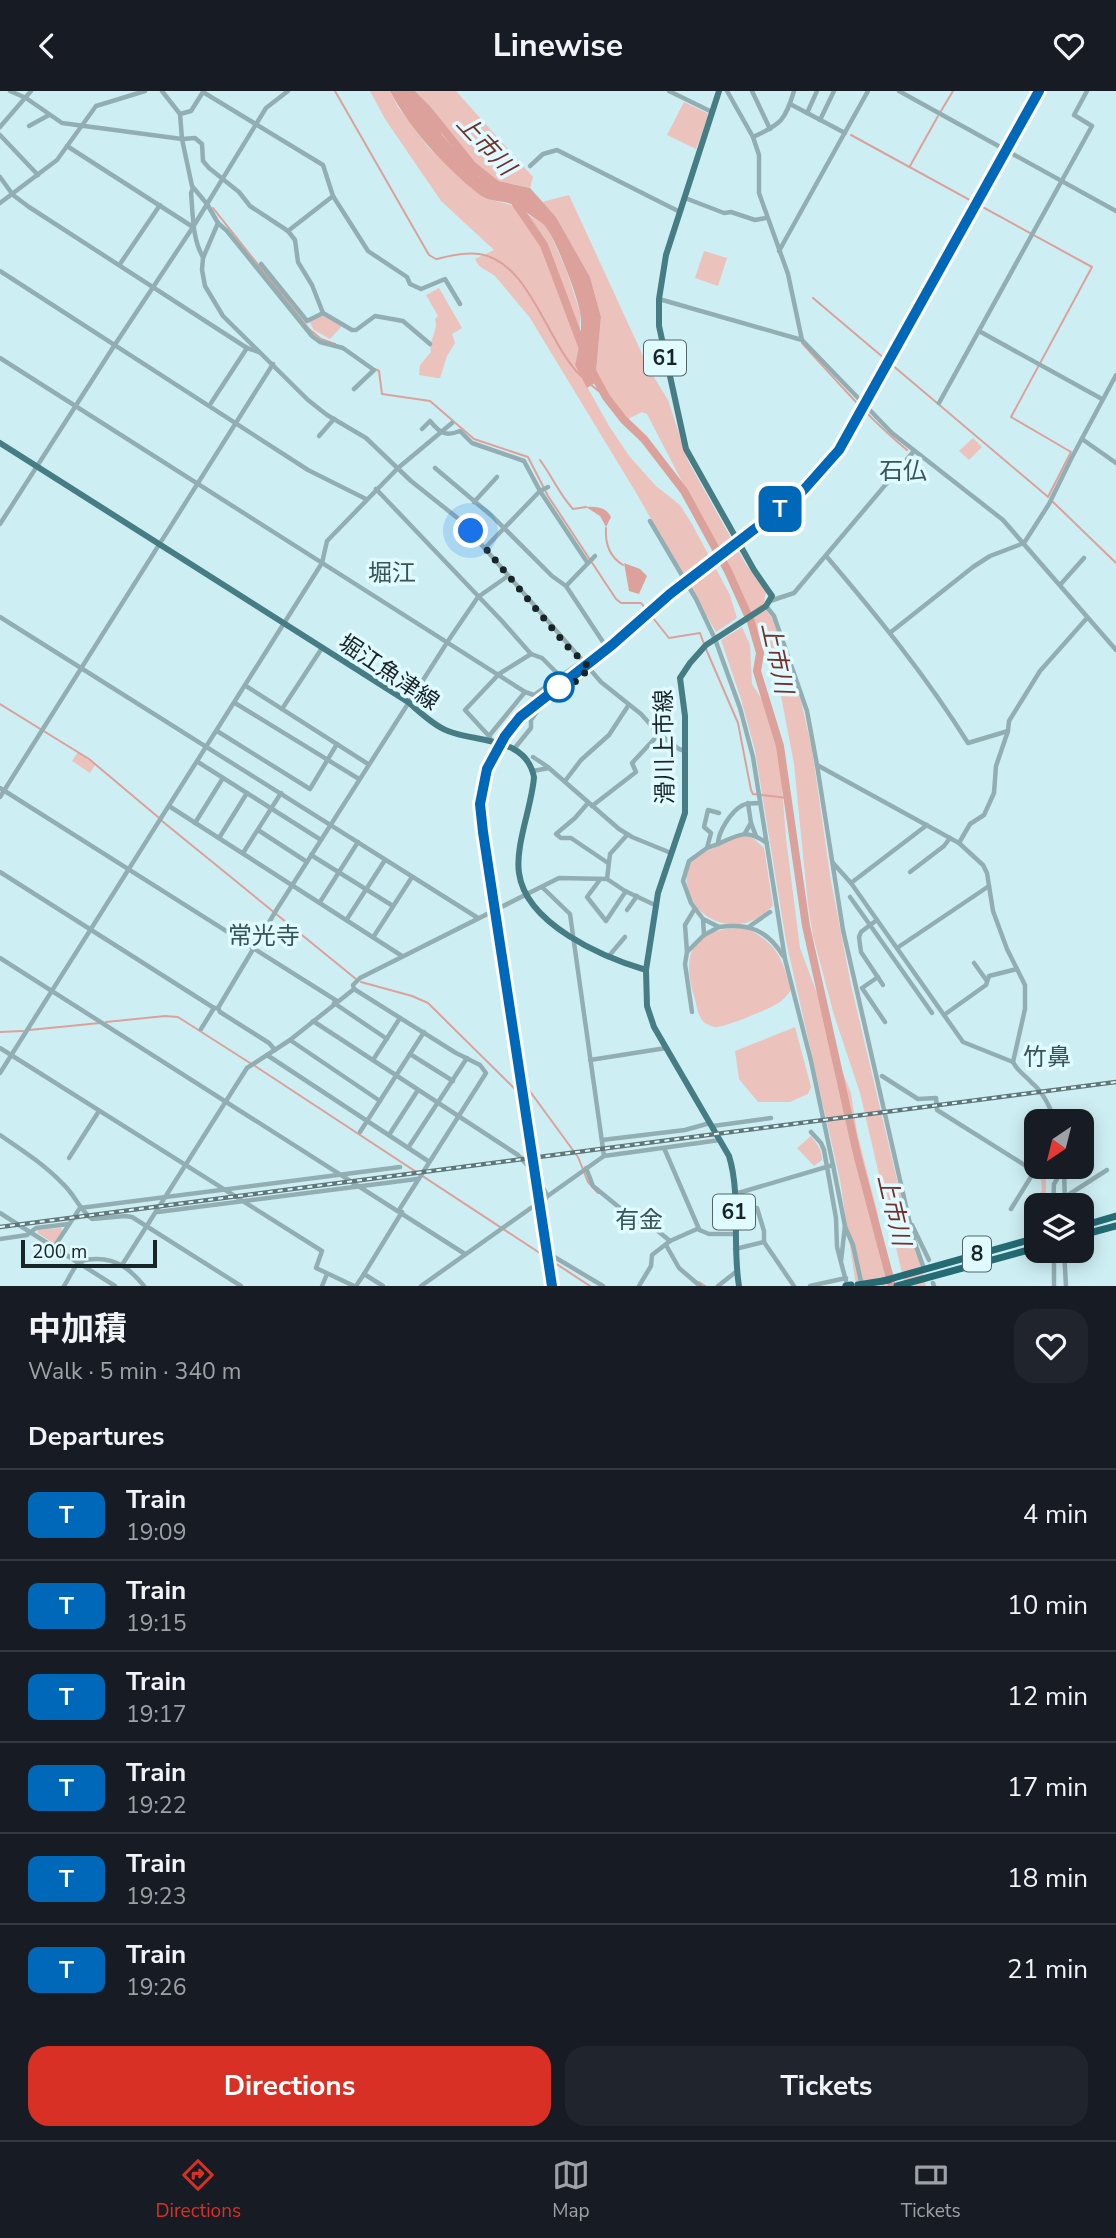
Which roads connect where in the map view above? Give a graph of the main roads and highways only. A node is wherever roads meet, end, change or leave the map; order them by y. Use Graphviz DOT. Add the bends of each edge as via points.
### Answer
graph roads {
  1 [pos="719,91"];
  2 [pos="0,443"];
  3 [pos="646,970"];
  4 [pos="1116,1216"];
  5 [pos="1094,1222"];
  6 [pos="1116,1226"];
  7 [pos="1094,1232"];
  8 [pos="1024,1242"];
  9 [pos="1024,1251"];
  10 [pos="926,1279"];
  11 [pos="854,1285"];
  12 [pos="739,1286"];
  13 [pos="897,1286"];
  1 -- 3 [label="main road, 滑川上市線 / 61" via="666,255 659,299 661,338 686,449 772,596 768,604 700,651 680,678 685,716 685,813 655,905"];
  2 -- 3 [label="main road, 堀江魚津線" via="408,702 443,729 490,738 522,755 533,771 519,859 526,894 544,917 573,937 607,957"];
  3 -- 12 [label="main road, 滑川上市線 / 61" via="650,1016 722,1140 732,1166"];
  4 -- 5 [label="highway"];
  6 -- 7 [label="highway"];
  8 -- 10 [label="highway, 8"];
  9 -- 10 [label="highway, 8"];
  10 -- 11 [label="highway, 8, bridge"];
  10 -- 13 [label="highway, 8"];
}
